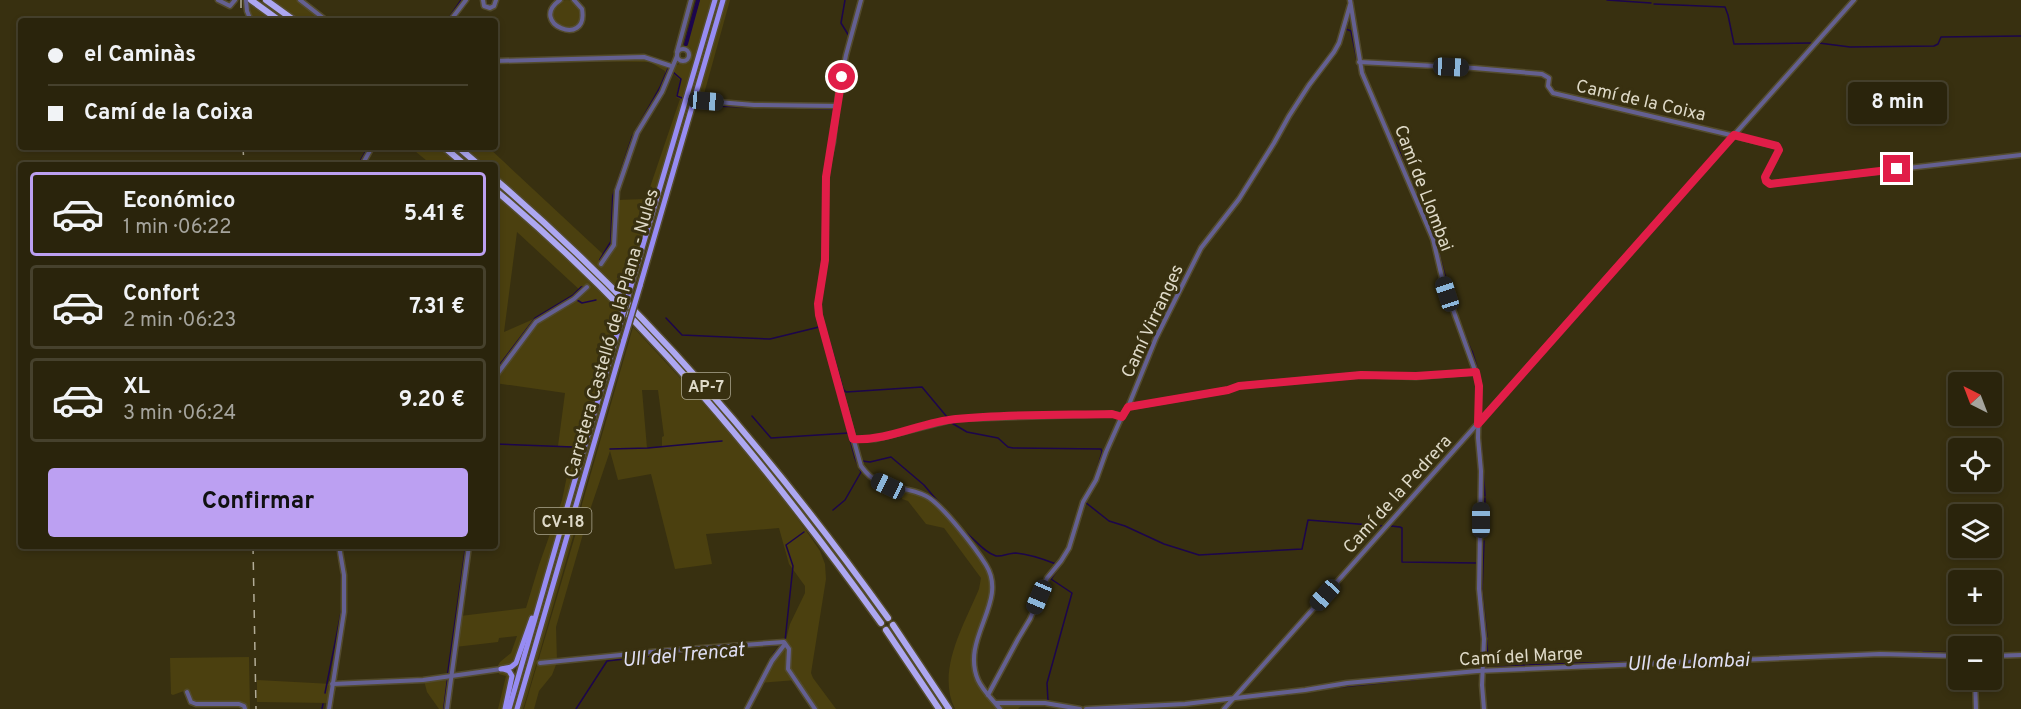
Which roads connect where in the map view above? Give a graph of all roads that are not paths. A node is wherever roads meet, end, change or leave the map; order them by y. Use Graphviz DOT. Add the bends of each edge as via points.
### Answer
graph roads {
  1 [pos="218,0"];
  2 [pos="235,0"];
  3 [pos="246,0"];
  4 [pos="251,0"];
  5 [pos="266,0"];
  6 [pos="300,0"];
  7 [pos="466,0"];
  8 [pos="483,0"];
  9 [pos="560,0"];
  10 [pos="576,0"];
  11 [pos="692,0"];
  12 [pos="715,0"];
  13 [pos="723,0"];
  14 [pos="861,0"];
  15 [pos="1854,0"];
  16 [pos="496,1"];
  17 [pos="1350,3"];
  18 [pos="249,18"];
  19 [pos="276,18"];
  20 [pos="291,18"];
  21 [pos="323,18"];
  22 [pos="452,18"];
  23 [pos="681,37"];
  24 [pos="683,49"];
  25 [pos="677,54"];
  26 [pos="498,61"];
  27 [pos="682,61"];
  28 [pos="1359,62"];
  29 [pos="671,66"];
  30 [pos="706,101"];
  31 [pos="837,106"];
  32 [pos="1734,135"];
  33 [pos="448,150"];
  34 [pos="462,150"];
  35 [pos="2021,155"];
  36 [pos="462,162"];
  37 [pos="476,162"];
  38 [pos="498,181"];
  39 [pos="498,193"];
  40 [pos="601,264"];
  41 [pos="587,287"];
  42 [pos="1476,372"];
  43 [pos="498,373"];
  44 [pos="1128,407"];
  45 [pos="1122,417"];
  46 [pos="1478,424"];
  47 [pos="853,439"];
  48 [pos="340,549"];
  49 [pos="469,549"];
  50 [pos="555,549"];
  51 [pos="888,618"];
  52 [pos="881,623"];
  53 [pos="893,626"];
  54 [pos="886,630"];
  55 [pos="785,644"];
  56 [pos="1948,656"];
  57 [pos="2002,656"];
  58 [pos="2021,656"];
  59 [pos="540,663"];
  60 [pos="501,669"];
  61 [pos="1484,671"];
  62 [pos="452,675"];
  63 [pos="332,684"];
  64 [pos="1976,690"];
  65 [pos="187,692"];
  66 [pos="988,695"];
  67 [pos="1234,698"];
  68 [pos="1025,702"];
  69 [pos="995,703"];
  70 [pos="245,709"];
  71 [pos="329,709"];
  72 [pos="447,709"];
  73 [pos="507,709"];
  74 [pos="517,709"];
  75 [pos="747,709"];
  76 [pos="815,709"];
  77 [pos="939,709"];
  78 [pos="949,709"];
  79 [pos="1000,709"];
  80 [pos="1018,709"];
  81 [pos="1080,709"];
  82 [pos="1086,709"];
  83 [pos="1224,709"];
  84 [pos="1484,709"];
  85 [pos="1976,709"];
  1 -- 2 [label="street" via="230,6"];
  3 -- 18 [label="street"];
  4 -- 19 [label="highway"];
  5 -- 20 [label="highway"];
  6 -- 21 [label="street"];
  7 -- 22 [label="street"];
  8 -- 16 [label="street" via="488,8"];
  9 -- 10 [label="street" via="552,8 551,18 557,27 567,30 577,27 582,19 582,9"];
  11 -- 23 [label="street"];
  12 -- 50 [label="main road, Carretera Castelló de la Plana - Nules / CV-18, bridge"];
  13 -- 74 [label="main road, Carretera Castelló de la Plana - Nules / CV-18, bridge"];
  14 -- 31 [label="street"];
  15 -- 32 [label="street, Camí de la Pedrera"];
  17 -- 28 [label="street, Camí de Llombai"];
  17 -- 44 [label="street, Camí Virranges" via="1334,52 1309,85 1239,199 1201,248 1156,338"];
  23 -- 24 [label="street"];
  23 -- 25 [label="street"];
  24 -- 25 [label="street"];
  24 -- 27 [label="street" via="689,55"];
  25 -- 27 [label="street"];
  25 -- 29 [label="street"];
  26 -- 29 [label="street" via="644,57"];
  27 -- 29 [label="street"];
  28 -- 32 [label="street, Camí de la Coixa" via="1542,74 1549,78 1548,86 1553,93"];
  28 -- 42 [label="street, Camí de Llombai" via="1432,239"];
  29 -- 40 [label="street" via="662,92 637,133 617,191 614,245"];
  30 -- 31 [label="street"];
  31 -- 47 [label="street" via="826,177 825,260 818,304"];
  32 -- 35 [label="street, Camí de la Coixa" via="1777,146 1779,150 1765,177 1770,184"];
  32 -- 46 [label="street, Camí de la Pedrera"];
  33 -- 36 [label="highway"];
  34 -- 37 [label="highway"];
  38 -- 51 [label="highway, AP-7" via="581,256 715,396 834,543"];
  39 -- 52 [label="highway, AP-7" via="610,297 709,402 761,463"];
  41 -- 43 [label="street" via="536,322"];
  42 -- 44 [label="street" via="1361,375 1239,386"];
  42 -- 46 [label="street, Camí de Llombai"];
  44 -- 45 [label="street, Camí Virranges"];
  45 -- 47 [label="street" via="1112,414 955,419 887,437"];
  45 -- 66 [label="street, Camí Virranges" via="1083,502 1069,548 1047,578 1030,619"];
  46 -- 61 [label="street, Camí de Llombai" via="1479,589"];
  46 -- 67 [label="street, Camí de la Pedrera"];
  47 -- 66 [label="street" via="866,472 876,481 932,500 986,565 992,594 977,635 974,661 979,682"];
  48 -- 63 [label="street" via="344,612"];
  49 -- 62 [label="street"];
  50 -- 60 [label="main road, CV-18" via="518,658 512,667"];
  50 -- 73 [label="main road, Carretera Castelló de la Plana - Nules / CV-18"];
  53 -- 78 [label="highway"];
  54 -- 77 [label="highway"];
  55 -- 59 [label="street"];
  55 -- 75 [label="street"];
  55 -- 76 [label="street" via="789,649 788,669"];
  56 -- 61 [label="street, Camí del Marge" via="1880,654"];
  57 -- 58 [label="street"];
  60 -- 62 [label="street"];
  60 -- 73 [label="main road, CV-18" via="512,676"];
  61 -- 67 [label="street, Camí del Marge"];
  61 -- 84 [label="street, Camí de Llombai"];
  62 -- 63 [label="street"];
  62 -- 72 [label="street"];
  63 -- 71 [label="street"];
  64 -- 85 [label="street"];
  65 -- 70 [label="street" via="196,704 239,704"];
  66 -- 69 [label="street"];
  67 -- 82 [label="street, Camí del Marge"];
  67 -- 83 [label="street, Camí de la Pedrera"];
  68 -- 69 [label="street"];
  68 -- 80 [label="street"];
  68 -- 81 [label="street"];
  69 -- 79 [label="street"];
}
